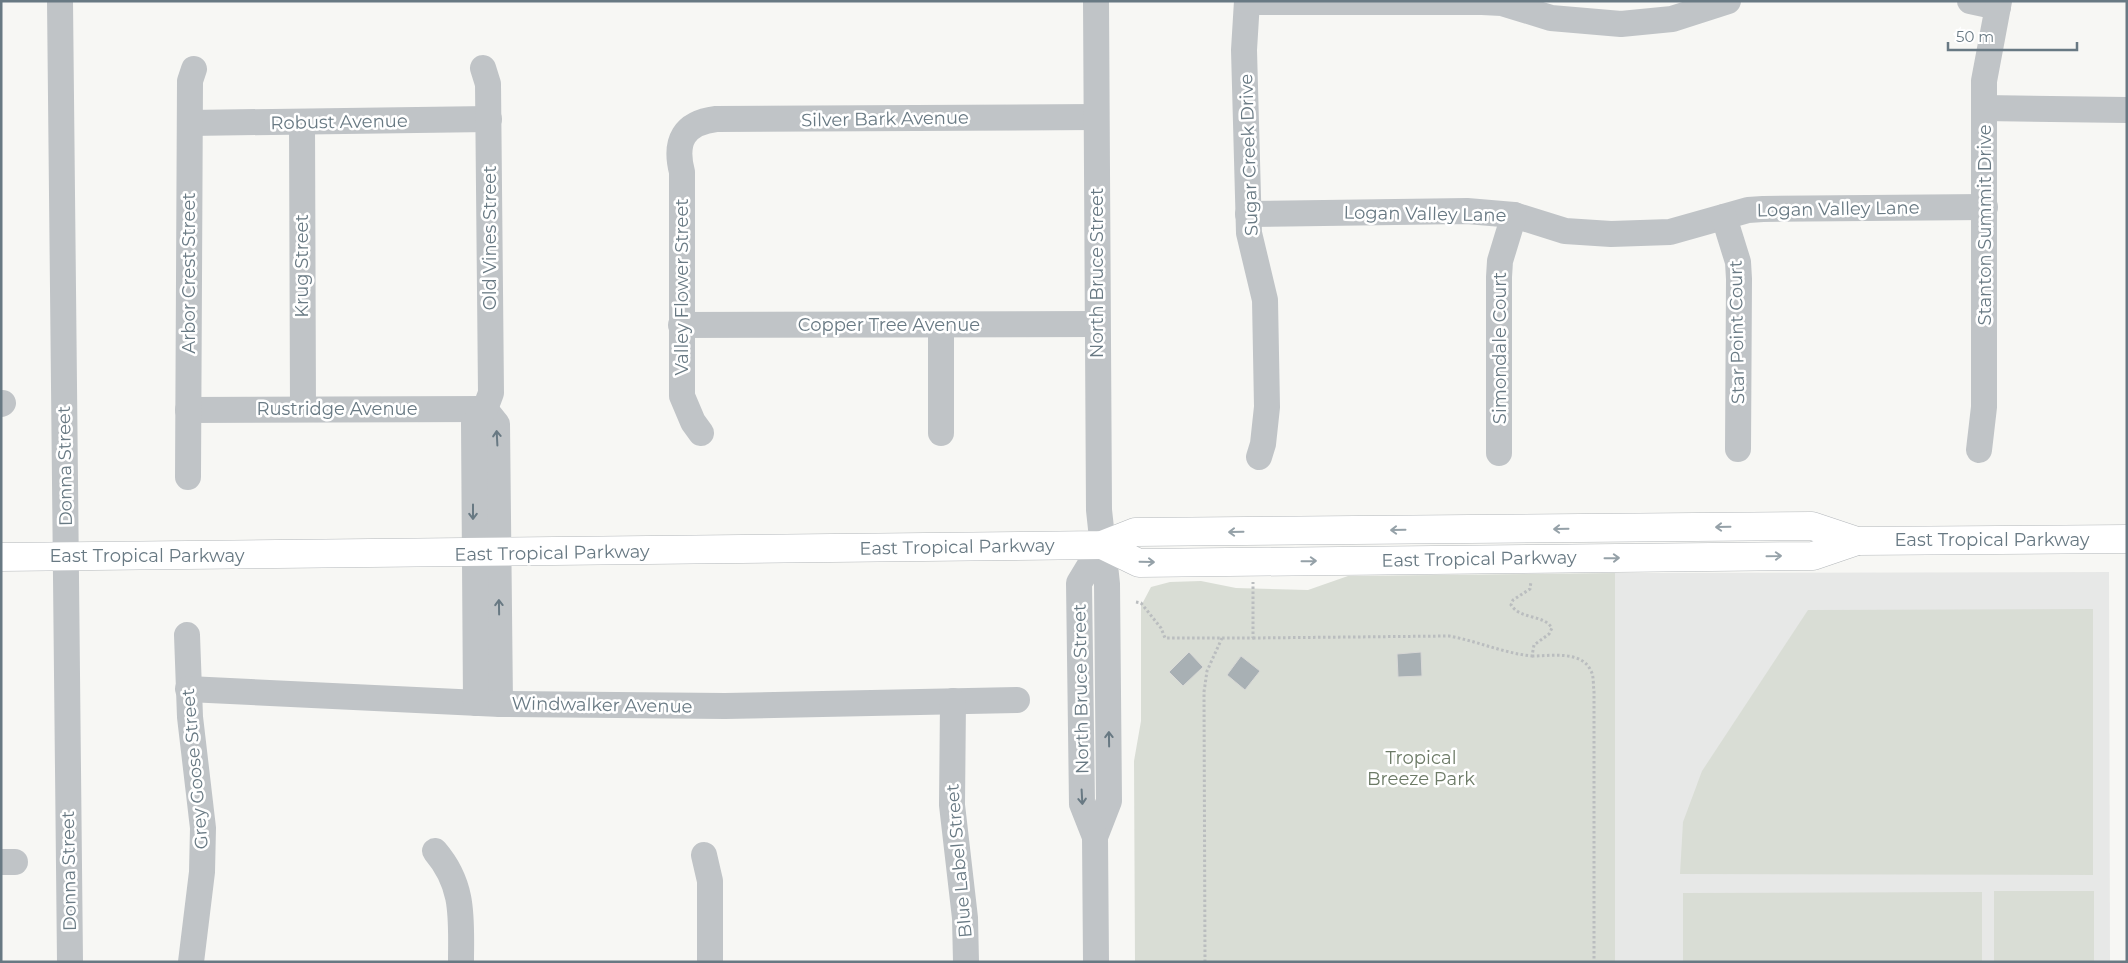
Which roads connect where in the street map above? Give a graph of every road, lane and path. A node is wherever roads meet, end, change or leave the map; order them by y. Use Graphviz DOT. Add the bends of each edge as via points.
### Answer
graph roads {
  1 [pos="60,1"];
  2 [pos="1096,1"];
  3 [pos="1728,1"];
  4 [pos="1970,1"];
  5 [pos="1247,2"];
  6 [pos="1999,4"];
  7 [pos="483,68"];
  8 [pos="194,69"];
  9 [pos="1984,108"];
  10 [pos="2127,110"];
  11 [pos="1096,117"];
  12 [pos="489,119"];
  13 [pos="190,123"];
  14 [pos="302,123"];
  15 [pos="682,138"];
  16 [pos="1985,207"];
  17 [pos="1248,214"];
  18 [pos="1514,215"];
  19 [pos="1724,217"];
  20 [pos="1097,324"];
  21 [pos="681,325"];
  22 [pos="941,325"];
  23 [pos="485,408"];
  24 [pos="303,409"];
  25 [pos="188,410"];
  26 [pos="701,433"];
  27 [pos="941,433"];
  28 [pos="1738,449"];
  29 [pos="1979,450"];
  30 [pos="1499,453"];
  31 [pos="1259,458"];
  32 [pos="188,477"];
  33 [pos="2127,539"];
  34 [pos="1858,540"];
  35 [pos="1102,545"];
  36 [pos="486,554"];
  37 [pos="1,557"];
  38 [pos="66,557"];
  39 [pos="1252,561"];
  40 [pos="1531,580"];
  41 [pos="1136,602"];
  42 [pos="187,635"];
  43 [pos="1222,638"];
  44 [pos="1253,638"];
  45 [pos="1532,656"];
  46 [pos="188,689"];
  47 [pos="1017,700"];
  48 [pos="953,701"];
  49 [pos="488,704"];
  50 [pos="435,851"];
  51 [pos="704,855"];
  52 [pos="70,962"];
  53 [pos="191,962"];
  54 [pos="461,962"];
  55 [pos="710,962"];
  56 [pos="966,962"];
  57 [pos="1096,962"];
  58 [pos="1205,962"];
  59 [pos="1594,962"];
  1 -- 38 [label="street, Donna Street"];
  2 -- 11 [label="street, North Bruce Street"];
  3 -- 5 [label="street" via="1672,19 1621,24 1552,18 1502,3"];
  4 -- 6 [label="street"];
  5 -- 17 [label="street, Sugar Creek Drive" via="1244,50"];
  6 -- 9 [label="street, Stanton Summit Drive" via="1984,81"];
  7 -- 12 [label="street, Old Vines Street" via="488,84"];
  8 -- 13 [label="street, Arbor Crest Street" via="190,81"];
  9 -- 10 [label="street"];
  9 -- 16 [label="street, Stanton Summit Drive"];
  11 -- 15 [label="street, Silver Bark Avenue" via="716,119 691,126"];
  11 -- 20 [label="street, North Bruce Street"];
  12 -- 14 [label="street, Robust Avenue"];
  12 -- 23 [label="street, Old Vines Street" via="491,393"];
  13 -- 14 [label="street, Robust Avenue"];
  13 -- 25 [label="street, Arbor Crest Street"];
  14 -- 24 [label="street, Krug Street"];
  15 -- 21 [label="street, Valley Flower Street" via="678,149 682,172"];
  16 -- 19 [label="street, Logan Valley Lane" via="1763,209"];
  16 -- 29 [label="street, Stanton Summit Drive" via="1984,407"];
  17 -- 18 [label="street, Logan Valley Lane" via="1467,211"];
  17 -- 31 [label="street, Sugar Creek Drive" via="1249,233 1265,300 1267,407"];
  18 -- 19 [label="street, Logan Valley Lane" via="1565,231 1589,234 1670,232"];
  18 -- 30 [label="street, Simondale Court" via="1500,269"];
  19 -- 28 [label="street, Star Point Court" via="1738,262"];
  20 -- 22 [label="street, Copper Tree Avenue"];
  20 -- 35 [label="street, North Bruce Street"];
  21 -- 22 [label="street, Copper Tree Avenue"];
  21 -- 26 [label="street, Valley Flower Street" via="682,396"];
  22 -- 27 [label="street"];
  23 -- 24 [label="street, Rustridge Avenue"];
  23 -- 36 [label="street, Old Vines Street" via="474,423 486,470"];
  24 -- 25 [label="street, Rustridge Avenue"];
  25 -- 32 [label="street, Arbor Crest Street"];
  33 -- 34 [label="main road, East Tropical Parkway"];
  34 -- 35 [label="main road, East Tropical Parkway, one-way" via="1802,526 1135,532"];
  39 -- 34 [label="main road, East Tropical Parkway, one-way" via="1813,556"];
  35 -- 36 [label="main road, East Tropical Parkway"];
  35 -- 39 [label="main road, East Tropical Parkway, one-way" via="1139,562"];
  35 -- 57 [label="street, North Bruce Street" via="1079,583 1082,804 1095,837"];
  36 -- 38 [label="main road, East Tropical Parkway"];
  36 -- 49 [label="street, Old Vines Street"];
  37 -- 38 [label="main road, East Tropical Parkway"];
  38 -- 52 [label="street, Donna Street"];
  39 -- 44 [label="path"];
  40 -- 45 [label="path" via="1530,589 1511,606 1516,612 1548,622 1552,628 1534,645"];
  41 -- 43 [label="path" via="1141,603 1165,638"];
  42 -- 46 [label="street, Grey Goose Street"];
  43 -- 44 [label="path"];
  43 -- 58 [label="path" via="1207,671 1204,692"];
  44 -- 45 [label="path" via="1449,636 1471,640 1488,648"];
  45 -- 59 [label="path" via="1568,656 1581,660 1591,671 1594,691"];
  46 -- 49 [label="street, Windwalker Avenue"];
  46 -- 53 [label="street, Grey Goose Street" via="204,828"];
  47 -- 48 [label="street, Windwalker Avenue"];
  48 -- 49 [label="street, Windwalker Avenue" via="725,706"];
  48 -- 56 [label="street, Blue Label Street" via="952,805"];
  50 -- 54 [label="street" via="446,864 461,901"];
  51 -- 55 [label="street" via="710,881"];
}
